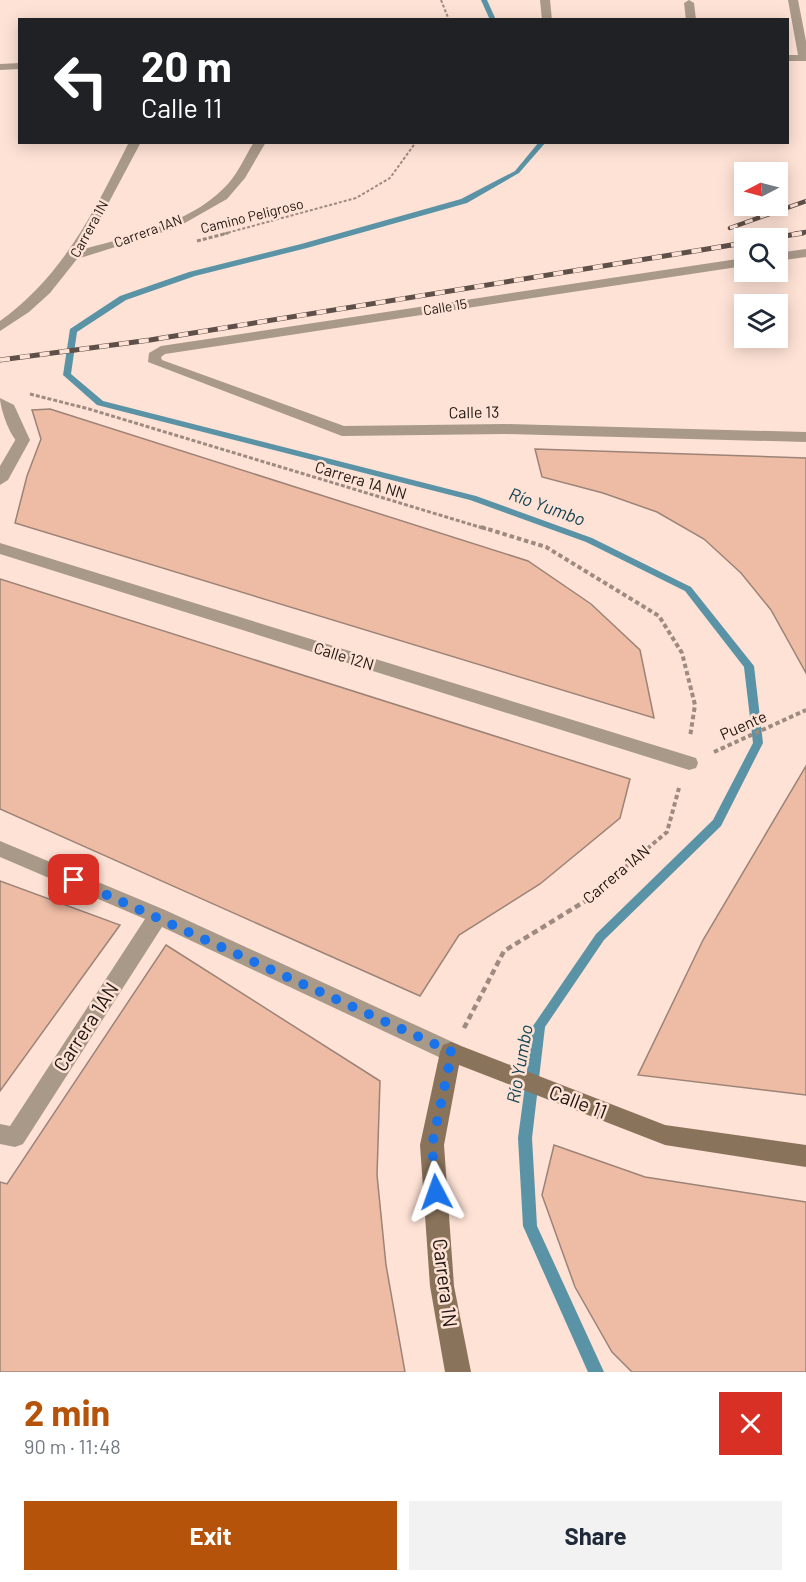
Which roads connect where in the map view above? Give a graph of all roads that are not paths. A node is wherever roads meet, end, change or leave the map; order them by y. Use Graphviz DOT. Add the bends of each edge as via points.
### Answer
graph roads {
  1 [pos="545,0"];
  2 [pos="793,0"];
  3 [pos="689,3"];
  4 [pos="547,18"];
  5 [pos="691,18"];
  6 [pos="789,58"];
  7 [pos="805,58"];
  8 [pos="18,66"];
  9 [pos="0,67"];
  10 [pos="134,144"];
  11 [pos="259,144"];
  12 [pos="806,253"];
  13 [pos="76,255"];
  14 [pos="788,255"];
  15 [pos="734,264"];
  16 [pos="0,327"];
  17 [pos="155,362"];
  18 [pos="0,402"];
  19 [pos="806,436"];
  20 [pos="0,480"];
  21 [pos="0,548"];
  22 [pos="688,762"];
  23 [pos="0,849"];
  24 [pos="158,916"];
  25 [pos="457,1054"];
  26 [pos="7,1136"];
  27 [pos="806,1156"];
  28 [pos="458,1372"];
  1 -- 4 [label="street"];
  2 -- 7 [label="street"];
  3 -- 5 [label="street"];
  6 -- 7 [label="street"];
  8 -- 9 [label="street"];
  10 -- 13 [label="street, Carrera 1N"];
  11 -- 13 [label="street, Carrera 1AN" via="224,195 193,215 153,233"];
  12 -- 14 [label="street"];
  13 -- 16 [label="street, Carrera 1N" via="19,315"];
  15 -- 17 [label="street, Calle 15" via="161,350 154,356"];
  17 -- 19 [label="street, Calle 13" via="342,431 505,429"];
  18 -- 20 [label="street" via="9,408 22,440"];
  21 -- 22 [label="street, Calle 12N"];
  23 -- 24 [label="street, Calle 11"];
  24 -- 25 [label="street, Calle 11"];
  24 -- 26 [label="street, Carrera 1AN"];
  25 -- 27 [label="street, Calle 11" via="665,1135"];
  25 -- 28 [label="street, Carrera 1N" via="432,1145 442,1286"];
}
